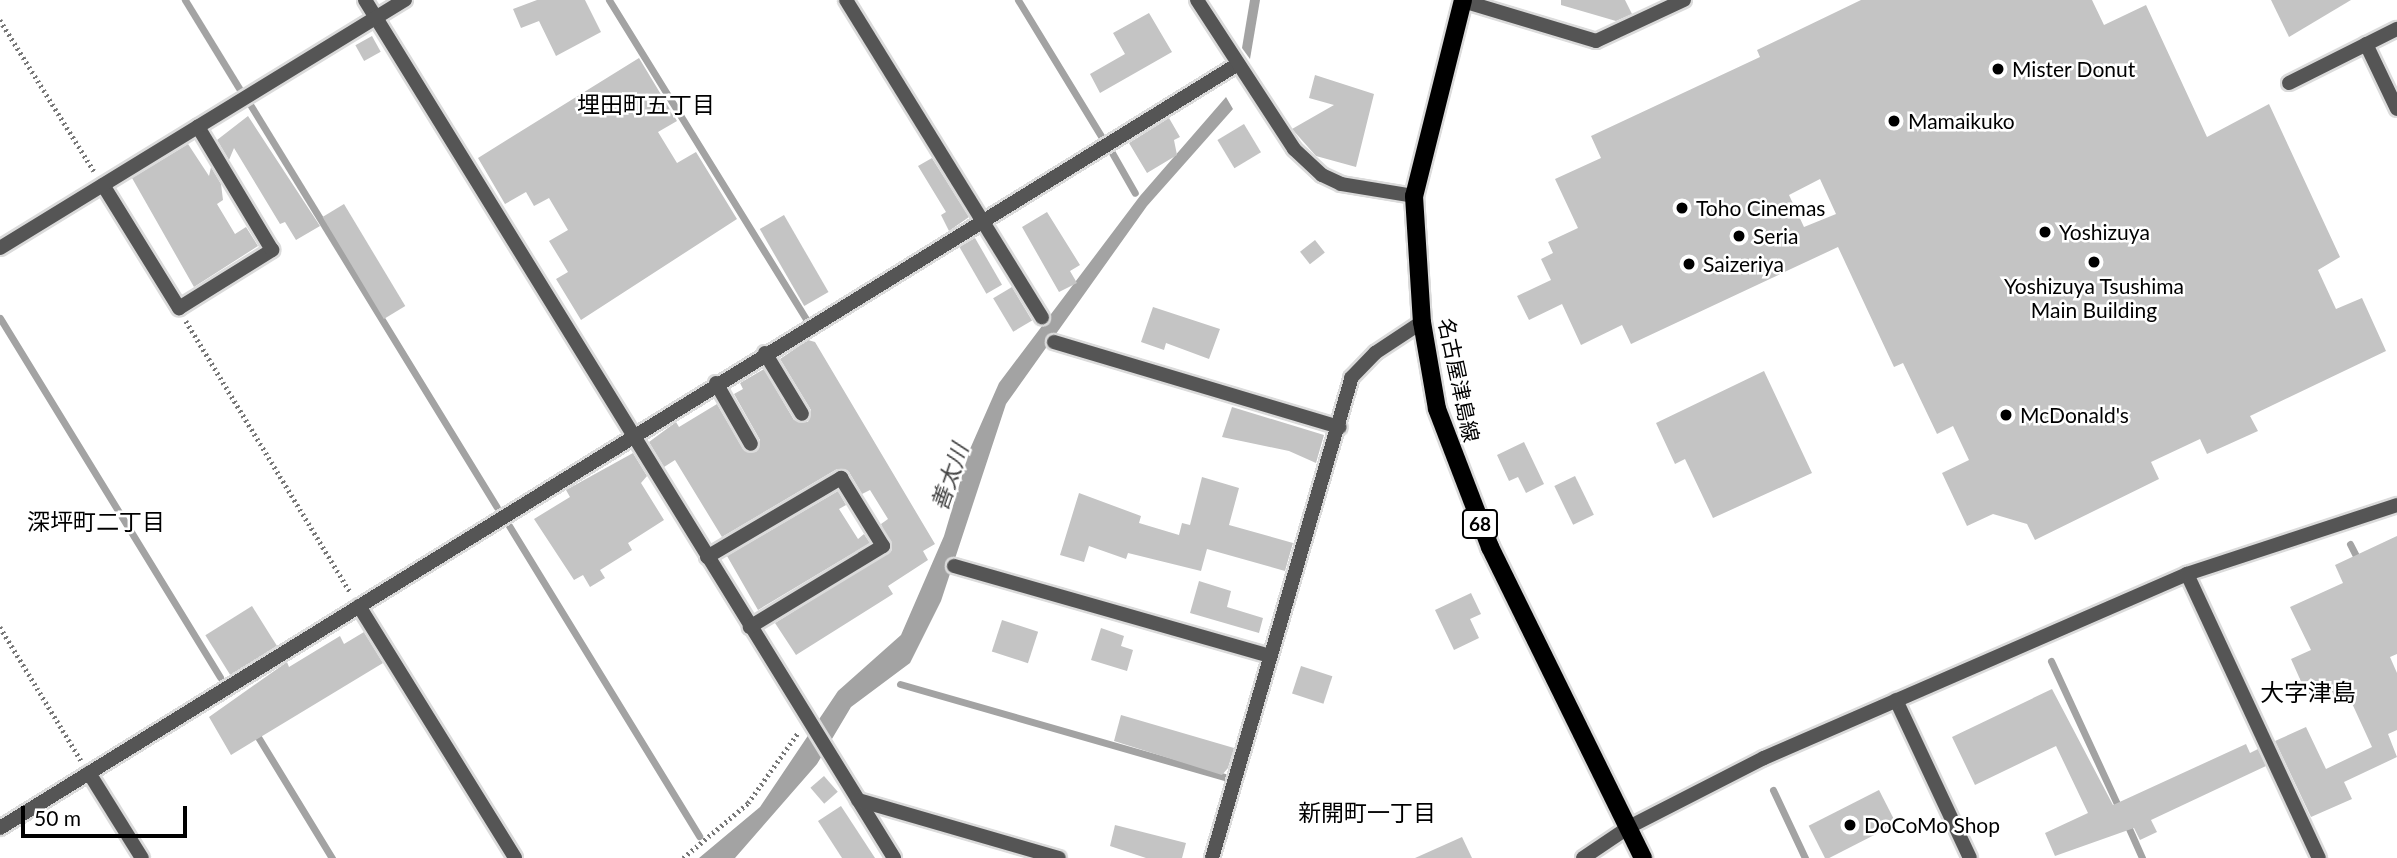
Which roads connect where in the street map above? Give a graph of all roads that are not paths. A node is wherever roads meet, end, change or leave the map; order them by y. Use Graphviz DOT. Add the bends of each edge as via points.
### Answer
graph roads {
  1 [pos="365,0"];
  2 [pos="405,0"];
  3 [pos="846,0"];
  4 [pos="1198,0"];
  5 [pos="1684,0"];
  6 [pos="1463,1"];
  7 [pos="372,20"];
  8 [pos="2397,29"];
  9 [pos="2366,44"];
  10 [pos="1238,64"];
  11 [pos="2290,83"];
  12 [pos="2397,109"];
  13 [pos="198,127"];
  14 [pos="103,185"];
  15 [pos="1414,196"];
  16 [pos="982,221"];
  17 [pos="0,248"];
  18 [pos="1042,317"];
  19 [pos="1422,322"];
  20 [pos="1054,342"];
  21 [pos="765,353"];
  22 [pos="716,383"];
  23 [pos="802,414"];
  24 [pos="1340,427"];
  25 [pos="632,436"];
  26 [pos="751,444"];
  27 [pos="2397,505"];
  28 [pos="707,557"];
  29 [pos="954,566"];
  30 [pos="2187,574"];
  31 [pos="359,606"];
  32 [pos="751,627"];
  33 [pos="1269,656"];
  34 [pos="1896,700"];
  35 [pos="89,773"];
  36 [pos="858,800"];
  37 [pos="1629,827"];
  38 [pos="0,828"];
  39 [pos="142,858"];
  40 [pos="515,858"];
  41 [pos="894,858"];
  42 [pos="1059,858"];
  43 [pos="1212,858"];
  44 [pos="1583,858"];
  45 [pos="1643,858"];
  46 [pos="1969,858"];
  47 [pos="2319,858"];
  1 -- 7 [label="street"];
  2 -- 7 [label="street"];
  3 -- 16 [label="street"];
  4 -- 10 [label="street"];
  5 -- 6 [label="street" via="1596,41"];
  6 -- 15 [label="main road, 名古屋津島線 / 68"];
  7 -- 13 [label="street"];
  7 -- 25 [label="street"];
  8 -- 9 [label="street"];
  9 -- 11 [label="street"];
  9 -- 12 [label="street"];
  10 -- 15 [label="street" via="1294,149 1322,175 1341,184"];
  10 -- 16 [label="street"];
  13 -- 14 [label="street"];
  13 -- 14 [label="street" via="272,250 179,308"];
  14 -- 17 [label="street"];
  15 -- 19 [label="main road, 名古屋津島線 / 68"];
  16 -- 18 [label="street"];
  16 -- 21 [label="street"];
  19 -- 24 [label="street" via="1374,353 1351,378"];
  19 -- 37 [label="main road, 名古屋津島線 / 68" via="1437,409 1460,478"];
  20 -- 24 [label="street"];
  21 -- 22 [label="street"];
  21 -- 23 [label="street"];
  22 -- 25 [label="street"];
  22 -- 26 [label="street"];
  24 -- 33 [label="street"];
  25 -- 28 [label="street"];
  25 -- 31 [label="street"];
  27 -- 30 [label="street"];
  28 -- 32 [label="street"];
  28 -- 32 [label="street" via="841,478 883,547"];
  29 -- 33 [label="street"];
  30 -- 34 [label="street"];
  30 -- 47 [label="street"];
  31 -- 35 [label="street"];
  31 -- 40 [label="street"];
  32 -- 36 [label="street"];
  33 -- 43 [label="street"];
  34 -- 37 [label="street"];
  34 -- 46 [label="street"];
  35 -- 38 [label="street"];
  35 -- 39 [label="street"];
  36 -- 41 [label="street"];
  36 -- 42 [label="street"];
  37 -- 44 [label="street"];
  37 -- 45 [label="main road, 名古屋津島線 / 68"];
}
